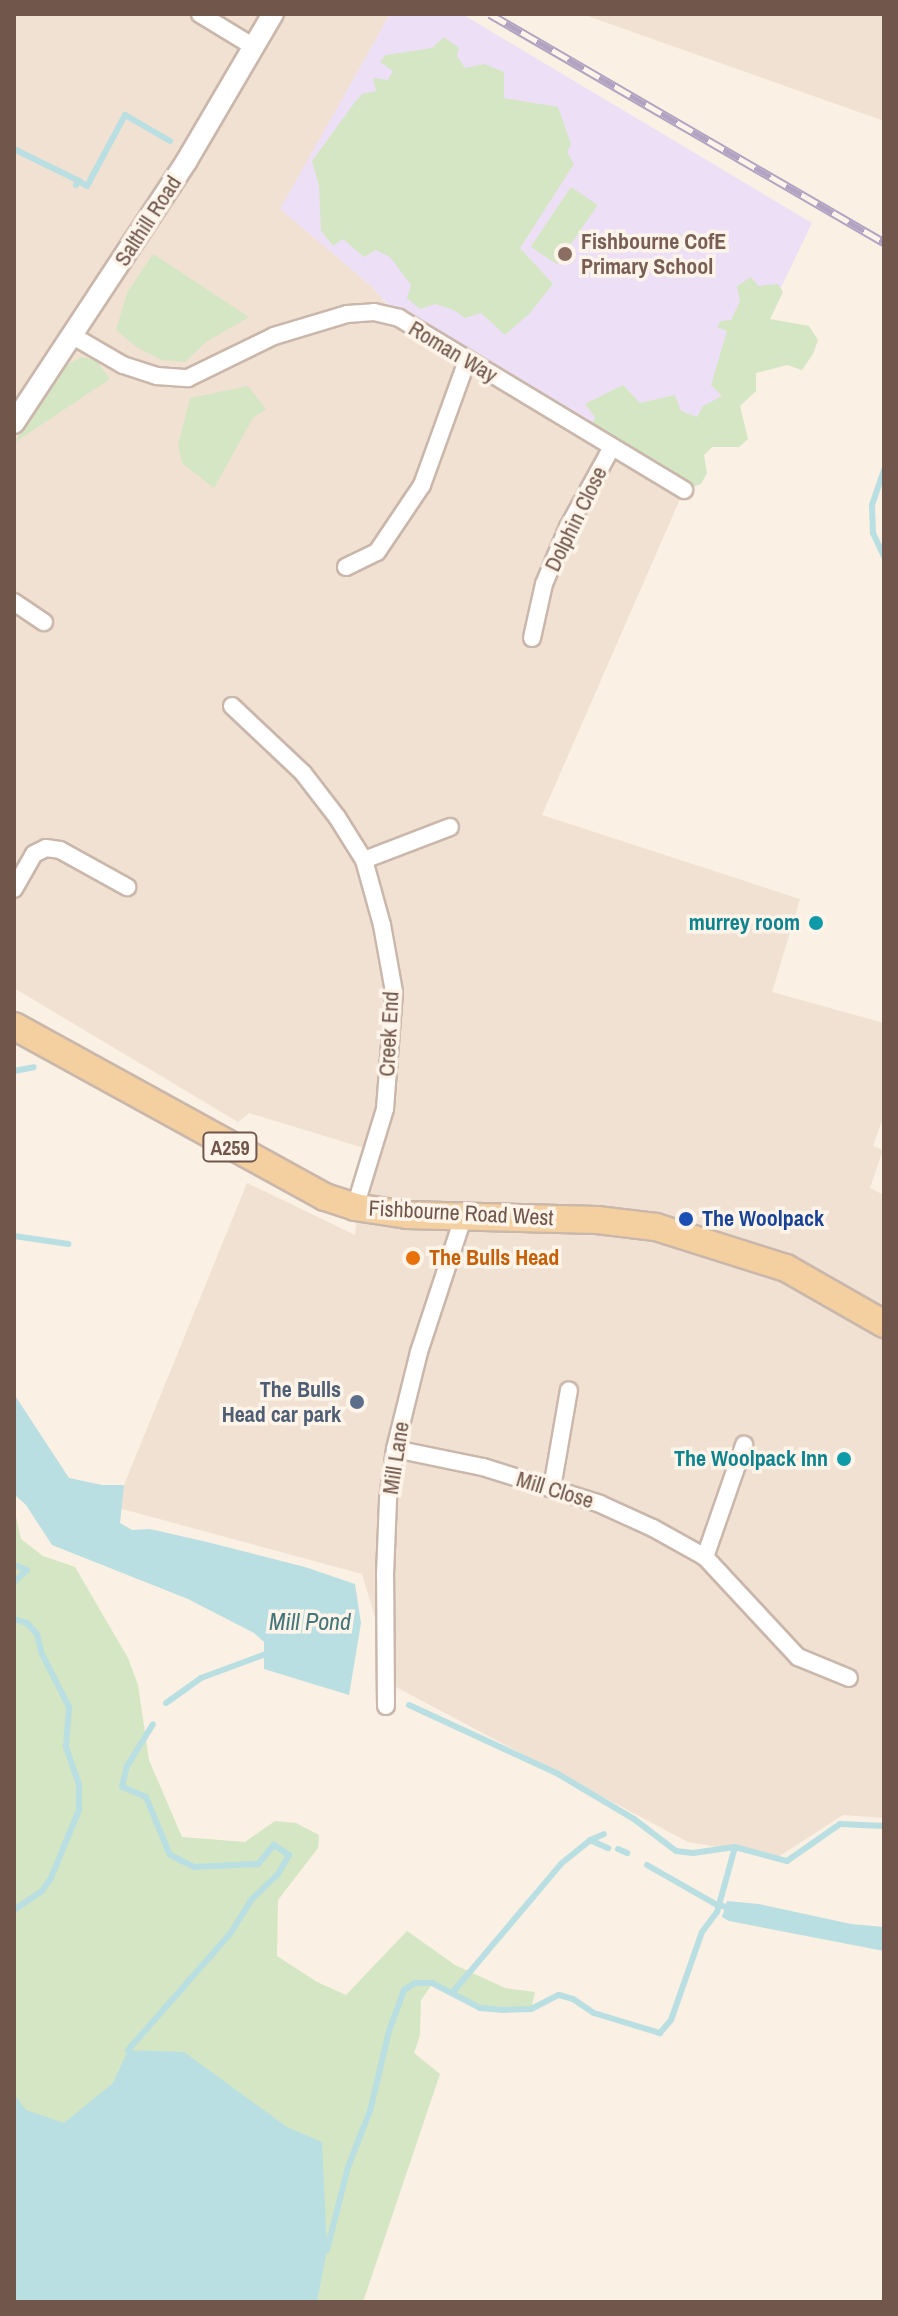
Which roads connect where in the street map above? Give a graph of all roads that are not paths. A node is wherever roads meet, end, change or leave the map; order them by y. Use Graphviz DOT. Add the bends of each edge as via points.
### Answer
graph roads {
  1 [pos="200,14"];
  2 [pos="273,14"];
  3 [pos="254,47"];
  4 [pos="73,336"];
  5 [pos="467,361"];
  6 [pos="14,423"];
  7 [pos="612,447"];
  8 [pos="684,490"];
  9 [pos="346,567"];
  10 [pos="14,602"];
  11 [pos="44,622"];
  12 [pos="532,638"];
  13 [pos="232,706"];
  14 [pos="450,827"];
  15 [pos="364,860"];
  16 [pos="127,887"];
  17 [pos="14,889"];
  18 [pos="14,1026"];
  19 [pos="355,1207"];
  20 [pos="463,1218"];
  21 [pos="884,1324"];
  22 [pos="569,1390"];
  23 [pos="744,1445"];
  24 [pos="395,1449"];
  25 [pos="552,1488"];
  26 [pos="705,1557"];
  27 [pos="849,1678"];
  28 [pos="386,1706"];
  1 -- 3 [label="street"];
  2 -- 3 [label="street, Salthill Road"];
  3 -- 4 [label="street, Salthill Road"];
  4 -- 5 [label="street, Roman Way" via="123,365 157,376 188,378 274,336 347,314 374,312 399,318"];
  4 -- 6 [label="street, Salthill Road"];
  5 -- 7 [label="street, Roman Way"];
  5 -- 9 [label="street" via="422,485 377,552"];
  7 -- 8 [label="street, Roman Way"];
  7 -- 12 [label="street, Dolphin Close" via="544,584"];
  10 -- 11 [label="street"];
  13 -- 15 [label="street, Creek End" via="303,773"];
  14 -- 15 [label="street"];
  15 -- 19 [label="street, Creek End" via="394,992 385,1109"];
  16 -- 17 [label="street" via="60,850 46,848 34,854"];
  18 -- 19 [label="main road, Fishbourne Road West / A259" via="298,1184"];
  19 -- 20 [label="main road, Fishbourne Road West / A259"];
  20 -- 21 [label="main road, Fishbourne Road West / A259" via="597,1220 656,1227 786,1268"];
  20 -- 24 [label="street, Mill Lane" via="419,1352"];
  22 -- 25 [label="street"];
  23 -- 26 [label="street"];
  24 -- 25 [label="street, Mill Close"];
  24 -- 28 [label="street, Mill Lane" via="385,1575"];
  25 -- 26 [label="street, Mill Close" via="600,1504"];
  26 -- 27 [label="street, Mill Close" via="798,1657"];
}
